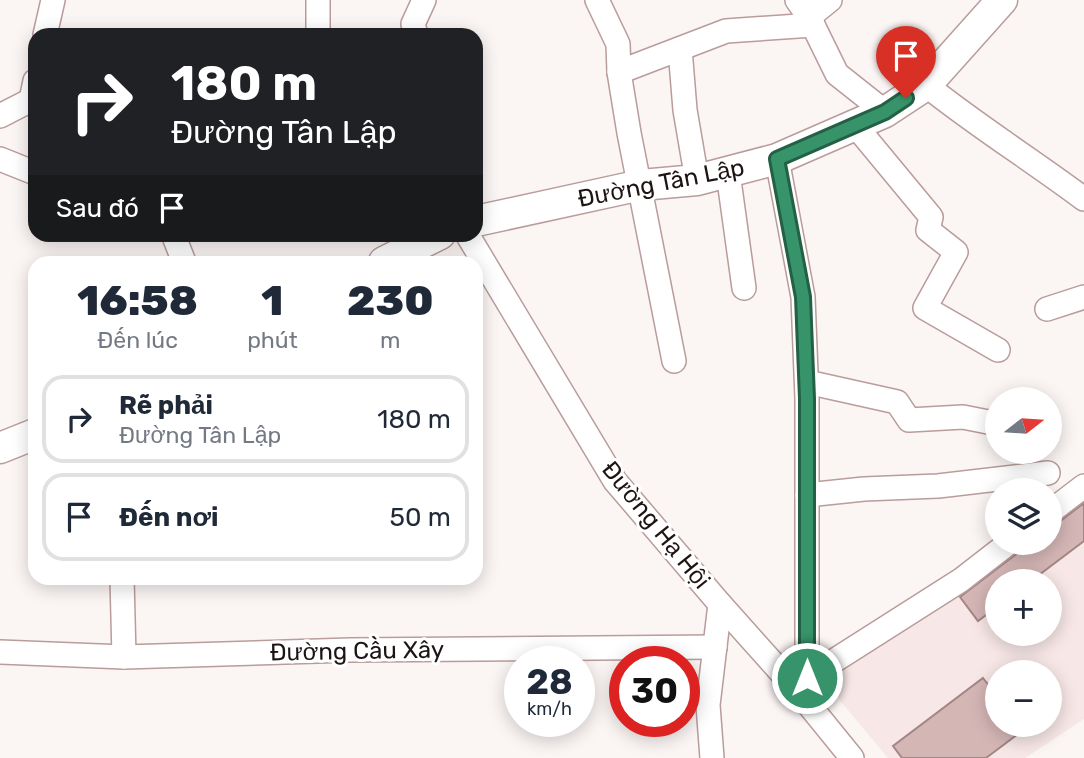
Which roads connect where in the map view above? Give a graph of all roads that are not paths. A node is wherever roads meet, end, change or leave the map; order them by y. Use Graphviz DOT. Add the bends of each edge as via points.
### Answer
graph roads {
  1 [pos="53,0"];
  2 [pos="318,0"];
  3 [pos="424,0"];
  4 [pos="597,0"];
  5 [pos="830,0"];
  6 [pos="1002,0"];
  7 [pos="806,14"];
  8 [pos="47,28"];
  9 [pos="318,28"];
  10 [pos="414,28"];
  11 [pos="680,49"];
  12 [pos="619,72"];
  13 [pos="926,85"];
  14 [pos="28,102"];
  15 [pos="885,112"];
  16 [pos="0,116"];
  17 [pos="855,124"];
  18 [pos="0,159"];
  19 [pos="777,159"];
  20 [pos="28,171"];
  21 [pos="728,173"];
  22 [pos="696,180"];
  23 [pos="641,185"];
  24 [pos="1084,199"];
  25 [pos="483,219"];
  26 [pos="424,242"];
  27 [pos="396,256"];
  28 [pos="483,261"];
  29 [pos="744,288"];
  30 [pos="1084,298"];
  31 [pos="1047,309"];
  32 [pos="998,350"];
  33 [pos="674,361"];
  34 [pos="807,382"];
  35 [pos="985,421"];
  36 [pos="28,437"];
  37 [pos="0,448"];
  38 [pos="1048,473"];
  39 [pos="1084,486"];
  40 [pos="807,495"];
  41 [pos="1062,503"];
  42 [pos="993,555"];
  43 [pos="122,585"];
  44 [pos="720,604"];
  45 [pos="715,647"];
  46 [pos="0,652"];
  47 [pos="124,657"];
  48 [pos="801,684"];
  49 [pos="712,758"];
  50 [pos="852,758"];
  1 -- 8 [label="street"];
  2 -- 9 [label="street"];
  3 -- 10 [label="street"];
  4 -- 12 [label="street" via="618,44"];
  5 -- 7 [label="street"];
  6 -- 13 [label="main road, Đường Tân Lập"];
  7 -- 11 [label="street" via="726,31"];
  7 -- 15 [label="street" via="837,74"];
  11 -- 12 [label="street"];
  11 -- 22 [label="street"];
  12 -- 23 [label="street"];
  13 -- 15 [label="main road, Đường Tân Lập"];
  13 -- 24 [label="street"];
  14 -- 16 [label="street"];
  15 -- 17 [label="main road, Đường Tân Lập"];
  17 -- 19 [label="main road, Đường Tân Lập"];
  17 -- 32 [label="street" via="931,217 928,230 956,251 925,308"];
  18 -- 20 [label="street"];
  19 -- 21 [label="main road, Đường Tân Lập"];
  19 -- 34 [label="street" via="803,297"];
  21 -- 22 [label="main road, Đường Tân Lập"];
  21 -- 29 [label="street"];
  22 -- 23 [label="main road, Đường Tân Lập"];
  23 -- 25 [label="main road, Đường Tân Lập"];
  23 -- 33 [label="street"];
  26 -- 27 [label="main road"];
  28 -- 44 [label="street, Đường Hạ Hội" via="615,481"];
  30 -- 31 [label="street"];
  34 -- 35 [label="street" via="897,402 909,420 963,417"];
  34 -- 40 [label="street"];
  36 -- 37 [label="main road"];
  38 -- 40 [label="street"];
  39 -- 41 [label="street"];
  40 -- 48 [label="street"];
  42 -- 48 [label="street"];
  43 -- 47 [label="street"];
  44 -- 45 [label="street"];
  44 -- 48 [label="street, Đường Hạ Hội"];
  45 -- 47 [label="street, Đường Cầu Xây"];
  45 -- 49 [label="street" via="708,705"];
  46 -- 47 [label="street, Đường Cầu Xây"];
  48 -- 50 [label="street, Đường Hạ Hội"];
}
